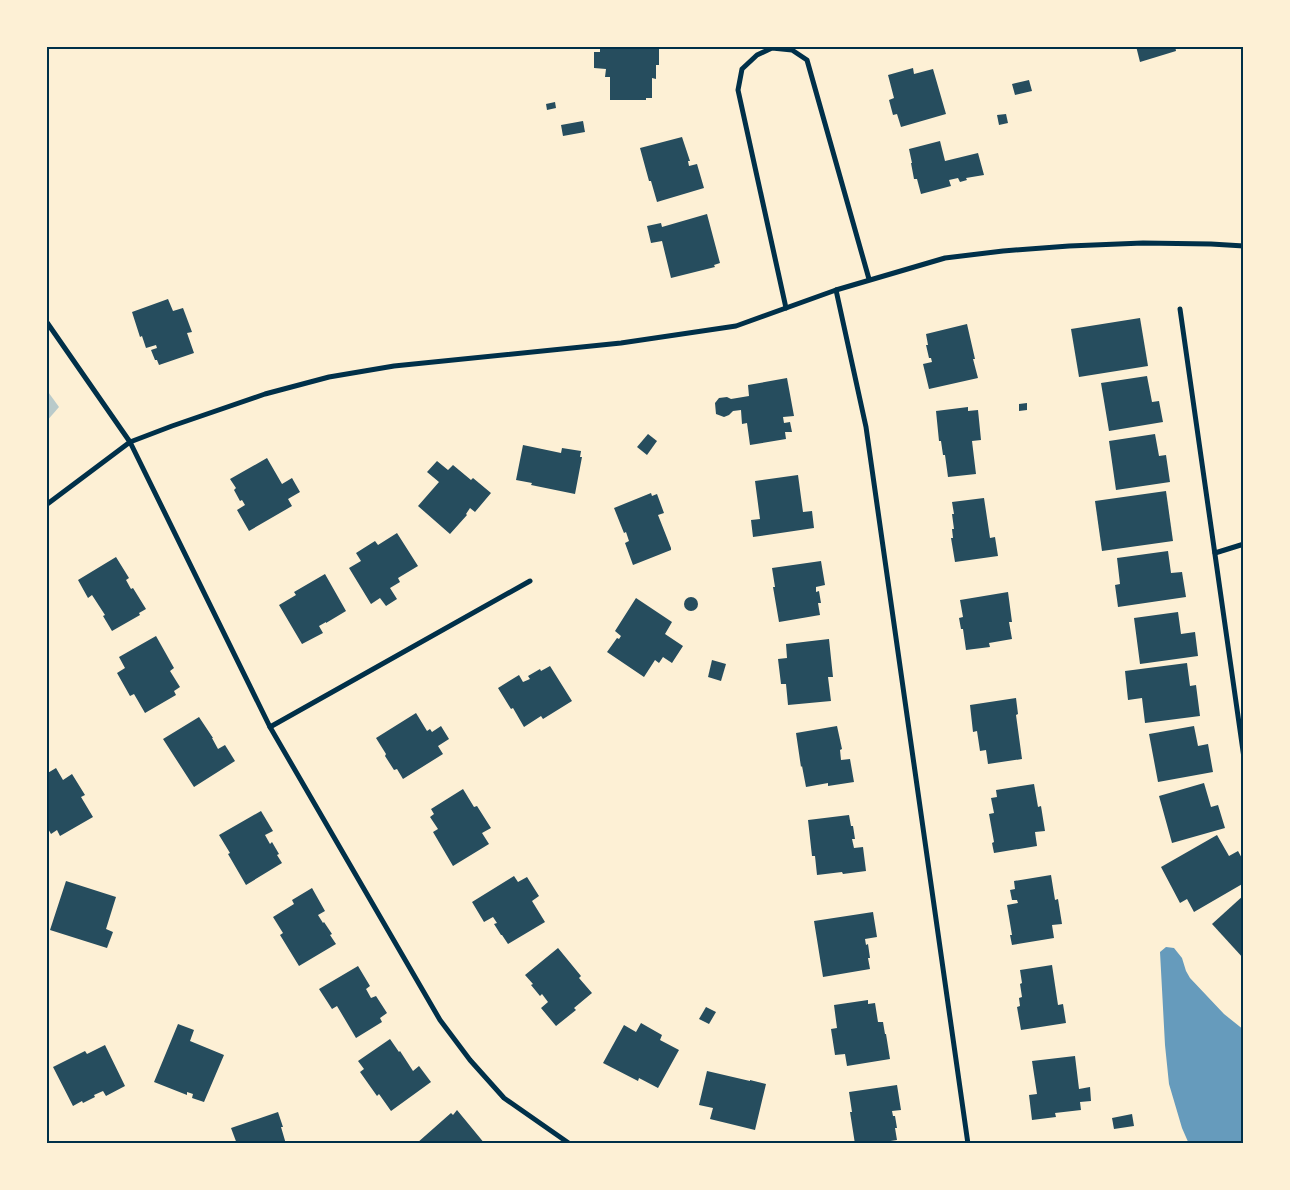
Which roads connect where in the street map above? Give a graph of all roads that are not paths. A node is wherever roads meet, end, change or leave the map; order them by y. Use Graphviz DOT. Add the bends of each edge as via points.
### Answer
graph roads {
  1 [pos="1244,246"];
  2 [pos="869,279"];
  3 [pos="836,290"];
  4 [pos="786,308"];
  5 [pos="1180,309"];
  6 [pos="46,321"];
  7 [pos="130,442"];
  8 [pos="46,504"];
  9 [pos="1244,544"];
  10 [pos="1215,553"];
  11 [pos="530,581"];
  12 [pos="270,727"];
  13 [pos="1244,758"];
  14 [pos="570,1144"];
  15 [pos="968,1144"];
  1 -- 2 [label="street" via="1144,243 1003,251 945,258"];
  2 -- 3 [label="street"];
  2 -- 4 [label="street" via="807,60 792,50 772,48 757,55 742,69 738,90"];
  3 -- 4 [label="street"];
  3 -- 15 [label="street" via="866,427"];
  4 -- 7 [label="street" via="736,326 621,343 394,366 329,377 265,394"];
  5 -- 10 [label="street"];
  6 -- 7 [label="street"];
  7 -- 8 [label="street"];
  7 -- 12 [label="street"];
  9 -- 10 [label="street"];
  10 -- 13 [label="street"];
  11 -- 12 [label="street"];
  12 -- 14 [label="street" via="440,1020 504,1098"];
}
